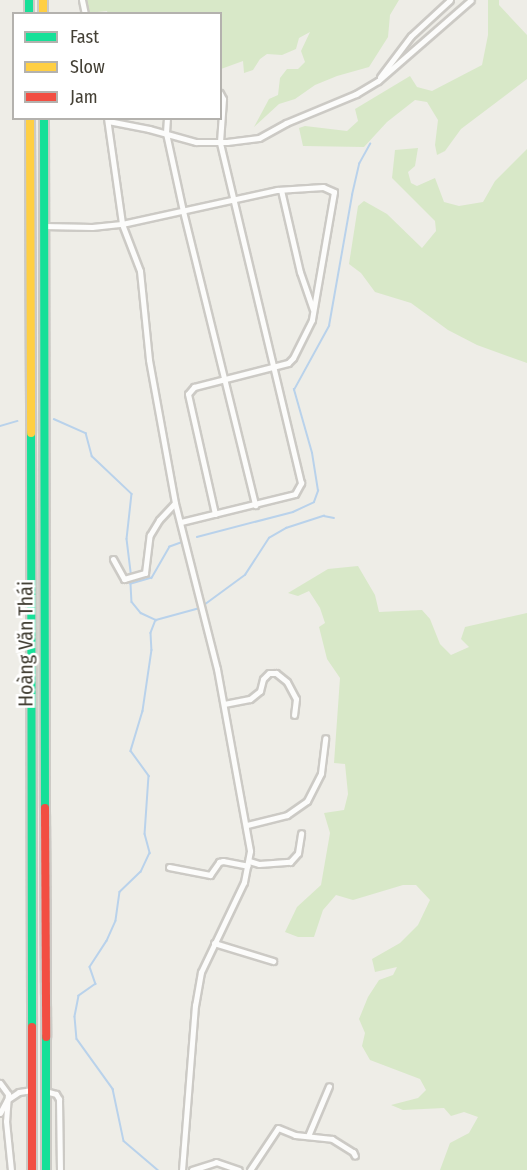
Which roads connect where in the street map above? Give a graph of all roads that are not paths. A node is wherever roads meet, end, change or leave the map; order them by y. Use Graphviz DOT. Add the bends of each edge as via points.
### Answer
graph roads {
  1 [pos="450,0"];
  2 [pos="471,0"];
  3 [pos="378,81"];
  4 [pos="222,97"];
  5 [pos="222,113"];
  6 [pos="30,120"];
  7 [pos="44,120"];
  8 [pos="108,120"];
  9 [pos="167,120"];
  10 [pos="222,120"];
  11 [pos="166,133"];
  12 [pos="220,142"];
  13 [pos="281,190"];
  14 [pos="233,201"];
  15 [pos="183,212"];
  16 [pos="122,224"];
  17 [pos="31,226"];
  18 [pos="44,226"];
  19 [pos="314,311"];
  20 [pos="272,367"];
  21 [pos="224,380"];
  22 [pos="175,503"];
  23 [pos="255,505"];
  24 [pos="215,514"];
  25 [pos="181,522"];
  26 [pos="113,559"];
  27 [pos="224,704"];
  28 [pos="294,715"];
  29 [pos="325,738"];
  30 [pos="247,825"];
  31 [pos="301,833"];
  32 [pos="248,864"];
  33 [pos="169,867"];
  34 [pos="214,943"];
  35 [pos="273,961"];
  36 [pos="0,1083"];
  37 [pos="329,1086"];
  38 [pos="32,1090"];
  39 [pos="45,1091"];
  40 [pos="7,1100"];
  41 [pos="0,1113"];
  42 [pos="308,1136"];
  43 [pos="355,1156"];
  44 [pos="11,1170"];
  45 [pos="32,1170"];
  46 [pos="46,1170"];
  47 [pos="61,1170"];
  48 [pos="182,1170"];
  49 [pos="192,1170"];
  50 [pos="239,1170"];
  51 [pos="251,1170"];
  1 -- 3 [label="street" via="411,36"];
  2 -- 3 [label="street"];
  3 -- 12 [label="street" via="259,138"];
  4 -- 5 [label="street"];
  6 -- 17 [label="main road, Hoàng Văn Thái"];
  7 -- 18 [label="main road, Hoàng Văn Thái"];
  8 -- 11 [label="street"];
  8 -- 16 [label="street"];
  9 -- 11 [label="street"];
  10 -- 12 [label="street"];
  11 -- 12 [label="street" via="196,142"];
  11 -- 15 [label="street"];
  12 -- 14 [label="street"];
  13 -- 14 [label="street"];
  13 -- 19 [label="street" via="300,272"];
  13 -- 19 [label="street" via="323,187 334,192"];
  14 -- 15 [label="street"];
  14 -- 20 [label="street"];
  15 -- 16 [label="street"];
  15 -- 21 [label="street"];
  16 -- 18 [label="street"];
  16 -- 22 [label="street" via="140,271 148,360"];
  17 -- 18 [label="main road"];
  17 -- 38 [label="main road, Hoàng Văn Thái"];
  18 -- 39 [label="main road, Hoàng Văn Thái"];
  19 -- 20 [label="street" via="293,358"];
  20 -- 21 [label="street"];
  20 -- 23 [label="street" via="302,483 295,494"];
  21 -- 23 [label="street"];
  21 -- 24 [label="street" via="194,387 188,398"];
  22 -- 25 [label="street"];
  22 -- 26 [label="street" via="150,535 145,573 124,579"];
  23 -- 24 [label="street"];
  24 -- 25 [label="street"];
  25 -- 27 [label="street"];
  27 -- 28 [label="street" via="250,699 260,691 263,680 276,673 287,682 296,699"];
  27 -- 30 [label="street"];
  29 -- 30 [label="street" via="321,773 307,801 287,815"];
  30 -- 32 [label="street"];
  31 -- 32 [label="street" via="298,854 290,862"];
  32 -- 33 [label="street" via="219,862 210,874"];
  32 -- 34 [label="street" via="244,882"];
  34 -- 35 [label="street"];
  34 -- 48 [label="street" via="201,972 195,1005"];
  36 -- 40 [label="street" via="8,1094"];
  37 -- 42 [label="street"];
  38 -- 39 [label="main road"];
  38 -- 40 [label="street"];
  38 -- 45 [label="main road, Hoàng Văn Thái"];
  39 -- 46 [label="main road, Hoàng Văn Thái"];
  39 -- 47 [label="street" via="59,1099"];
  40 -- 41 [label="street"];
  40 -- 44 [label="street"];
  42 -- 43 [label="street" via="332,1139"];
  42 -- 51 [label="street" via="278,1128"];
  49 -- 50 [label="street" via="216,1162"];
}
